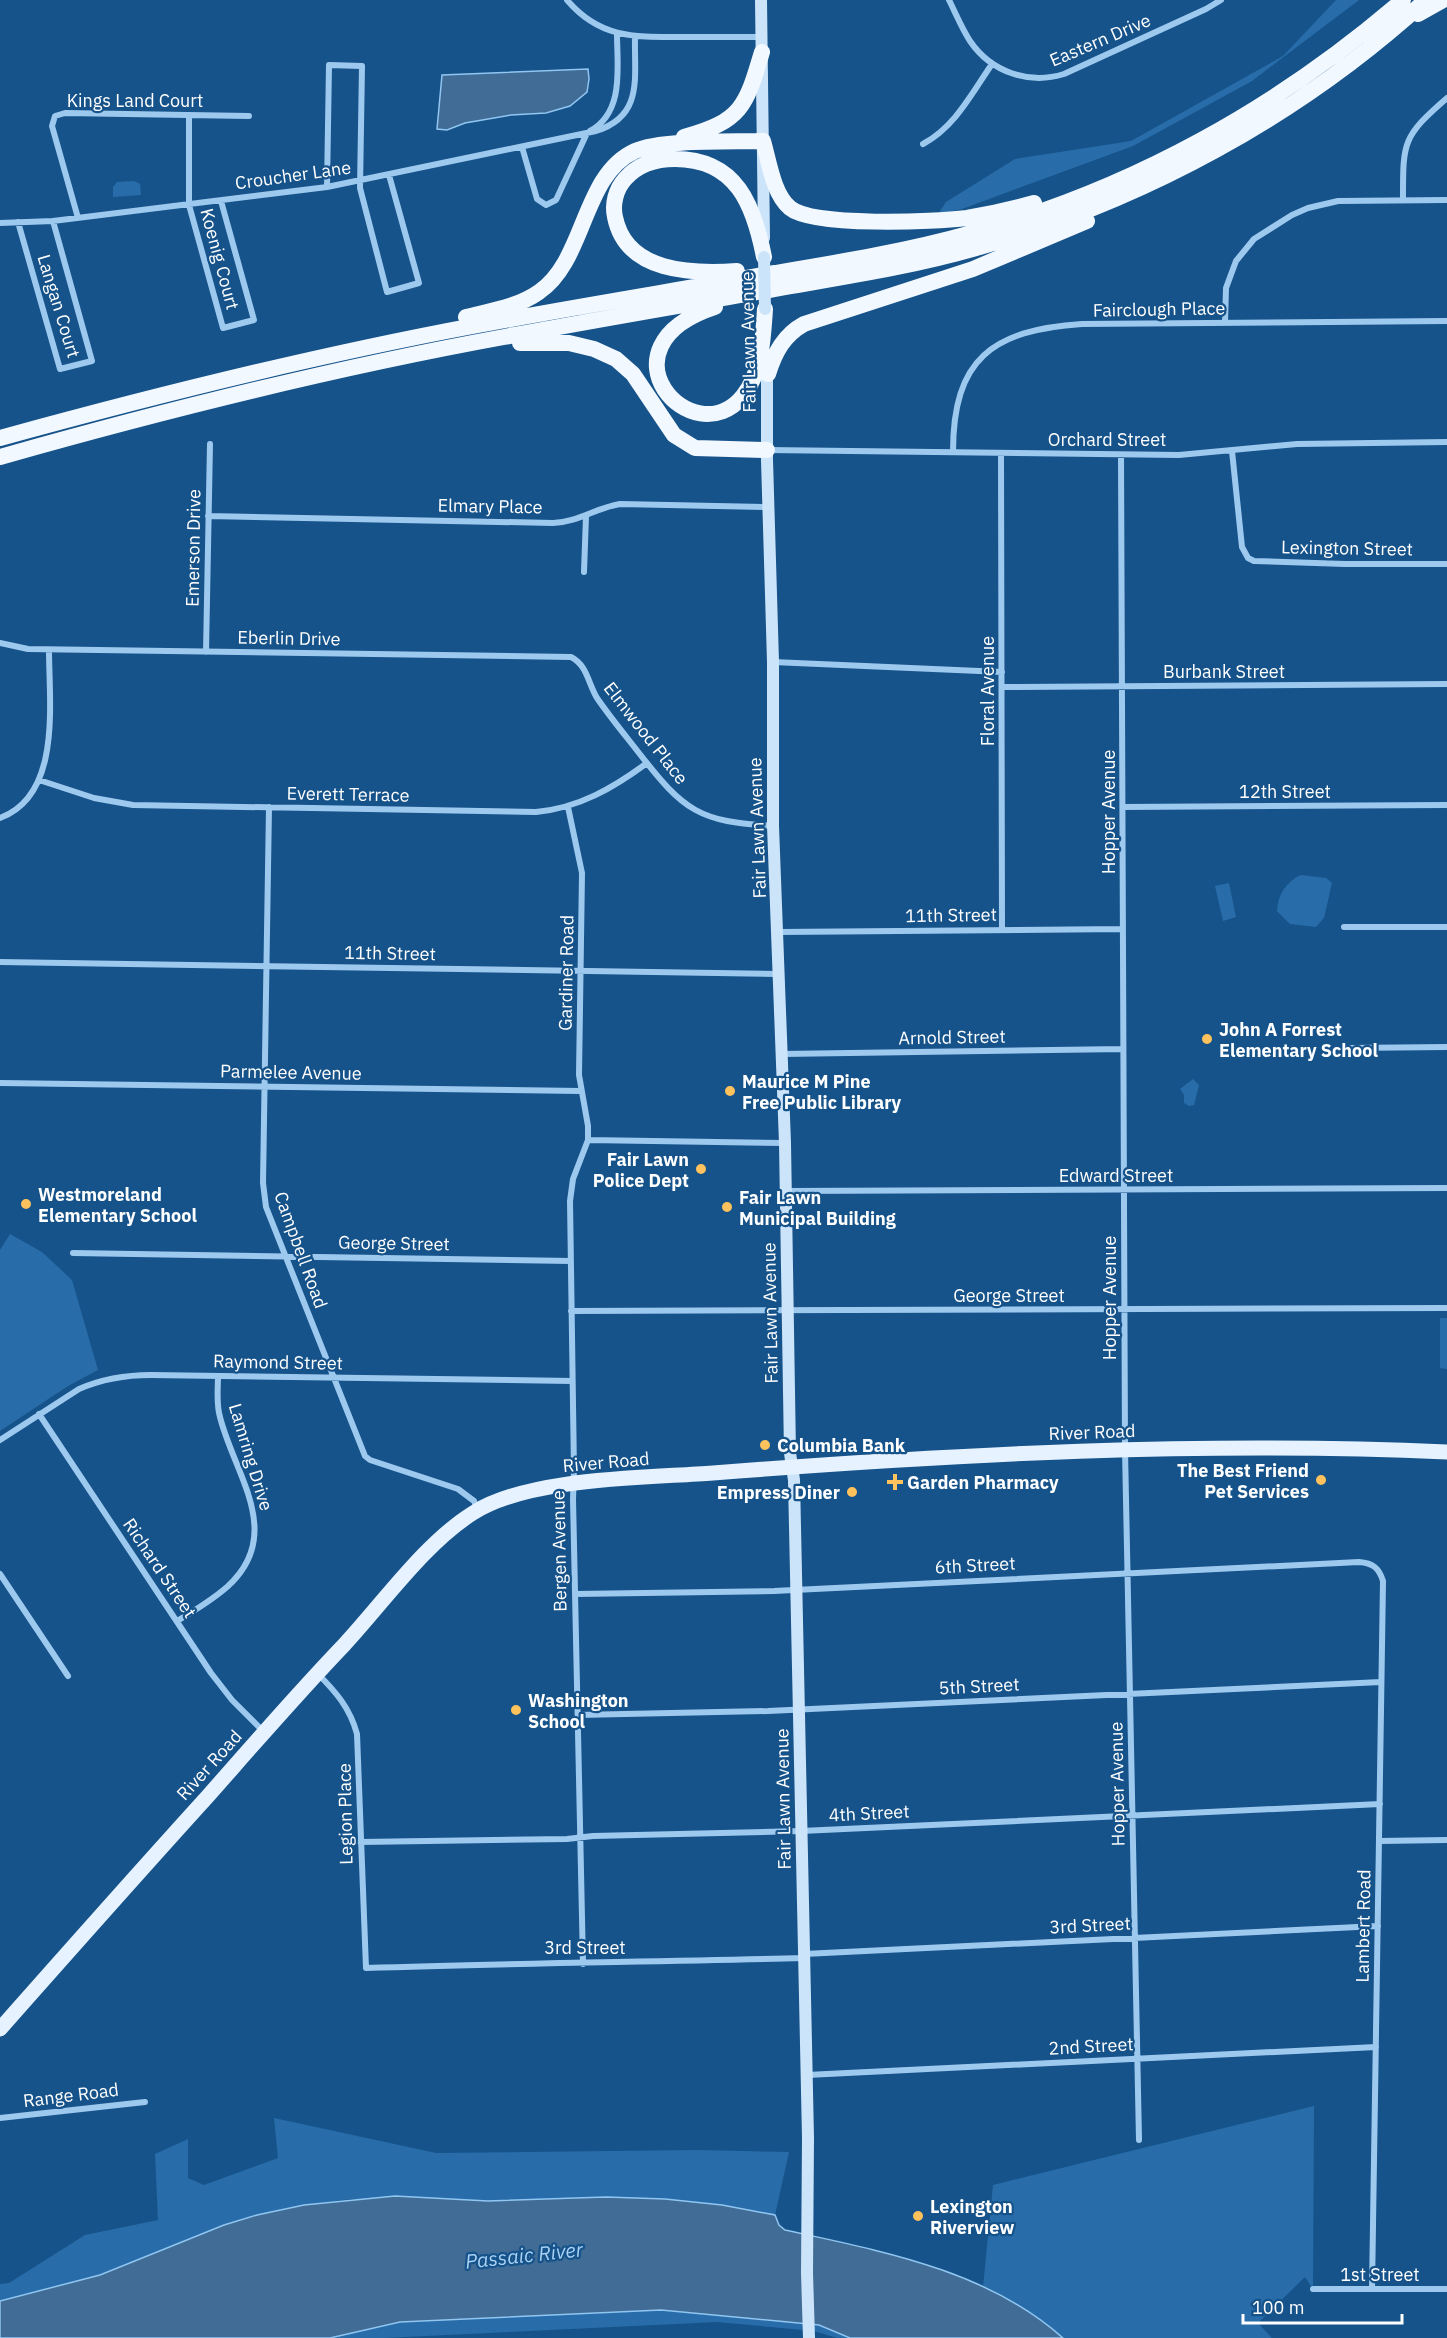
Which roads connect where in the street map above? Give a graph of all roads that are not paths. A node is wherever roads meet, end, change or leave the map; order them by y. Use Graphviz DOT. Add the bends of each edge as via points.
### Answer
graph roads {
  1 [pos="567,0"];
  2 [pos="761,0"];
  3 [pos="949,0"];
  4 [pos="1221,0"];
  5 [pos="1403,0"];
  6 [pos="1426,0"];
  7 [pos="1443,0"];
  8 [pos="617,34"];
  9 [pos="635,37"];
  10 [pos="761,44"];
  11 [pos="1359,57"];
  12 [pos="992,64"];
  13 [pos="1447,98"];
  14 [pos="189,115"];
  15 [pos="249,116"];
  16 [pos="587,133"];
  17 [pos="763,141"];
  18 [pos="923,144"];
  19 [pos="648,146"];
  20 [pos="522,147"];
  21 [pos="1157,172"];
  22 [pos="389,175"];
  23 [pos="360,181"];
  24 [pos="327,187"];
  25 [pos="1403,200"];
  26 [pos="1447,200"];
  27 [pos="221,201"];
  28 [pos="189,205"];
  29 [pos="78,218"];
  30 [pos="53,221"];
  31 [pos="18,222"];
  32 [pos="0,223"];
  33 [pos="764,257"];
  34 [pos="826,272"];
  35 [pos="765,309"];
  36 [pos="1447,321"];
  37 [pos="1225,323"];
  38 [pos="418,354"];
  39 [pos="317,358"];
  40 [pos="768,374"];
  41 [pos="0,438"];
  42 [pos="1447,442"];
  43 [pos="210,444"];
  44 [pos="767,450"];
  45 [pos="1232,451"];
  46 [pos="953,452"];
  47 [pos="1001,453"];
  48 [pos="1121,455"];
  49 [pos="0,457"];
  50 [pos="768,507"];
  51 [pos="208,516"];
  52 [pos="586,516"];
  53 [pos="1447,564"];
  54 [pos="584,573"];
  55 [pos="0,643"];
  56 [pos="49,650"];
  57 [pos="206,652"];
  58 [pos="578,660"];
  59 [pos="773,662"];
  60 [pos="1002,672"];
  61 [pos="1447,684"];
  62 [pos="1002,687"];
  63 [pos="1122,687"];
  64 [pos="647,763"];
  65 [pos="39,780"];
  66 [pos="1447,805"];
  67 [pos="269,807"];
  68 [pos="568,807"];
  69 [pos="1123,807"];
  70 [pos="0,818"];
  71 [pos="774,826"];
  72 [pos="1344,927"];
  73 [pos="1447,927"];
  74 [pos="1002,929"];
  75 [pos="1123,929"];
  76 [pos="779,932"];
  77 [pos="0,962"];
  78 [pos="266,966"];
  79 [pos="581,971"];
  80 [pos="780,974"];
  81 [pos="1447,1047"];
  82 [pos="1348,1048"];
  83 [pos="1123,1049"];
  84 [pos="782,1054"];
  85 [pos="0,1083"];
  86 [pos="264,1087"];
  87 [pos="581,1091"];
  88 [pos="588,1140"];
  89 [pos="785,1143"];
  90 [pos="1447,1188"];
  91 [pos="1124,1190"];
  92 [pos="786,1191"];
  93 [pos="73,1253"];
  94 [pos="285,1257"];
  95 [pos="571,1261"];
  96 [pos="1447,1308"];
  97 [pos="1124,1310"];
  98 [pos="572,1311"];
  99 [pos="788,1311"];
  100 [pos="218,1376"];
  101 [pos="333,1378"];
  102 [pos="573,1382"];
  103 [pos="39,1414"];
  104 [pos="0,1440"];
  105 [pos="1125,1449"];
  106 [pos="1447,1452"];
  107 [pos="792,1466"];
  108 [pos="573,1484"];
  109 [pos="477,1510"];
  110 [pos="1375,1566"];
  111 [pos="1127,1573"];
  112 [pos="0,1574"];
  113 [pos="796,1588"];
  114 [pos="575,1594"];
  115 [pos="177,1621"];
  116 [pos="317,1673"];
  117 [pos="68,1676"];
  118 [pos="1381,1682"];
  119 [pos="1130,1694"];
  120 [pos="798,1710"];
  121 [pos="578,1715"];
  122 [pos="264,1732"];
  123 [pos="1380,1804"];
  124 [pos="1132,1815"];
  125 [pos="801,1831"];
  126 [pos="580,1837"];
  127 [pos="1447,1840"];
  128 [pos="1379,1841"];
  129 [pos="360,1842"];
  130 [pos="1378,1926"];
  131 [pos="1135,1938"];
  132 [pos="804,1956"];
  133 [pos="583,1964"];
  134 [pos="366,1968"];
  135 [pos="0,2029"];
  136 [pos="1376,2047"];
  137 [pos="1137,2059"];
  138 [pos="807,2075"];
  139 [pos="145,2102"];
  140 [pos="0,2118"];
  141 [pos="1139,2140"];
  142 [pos="1313,2289"];
  143 [pos="1372,2289"];
  144 [pos="1447,2289"];
  145 [pos="809,2338"];
  1 -- 8 [label="street" via="585,18"];
  2 -- 10 [label="main road, Fair Lawn Avenue"];
  3 -- 12 [label="street, Eastern Drive" via="971,42"];
  4 -- 12 [label="street, Eastern Drive" via="1056,76 1030,78"];
  5 -- 21 [label="highway" via="1286,90"];
  6 -- 11 [label="highway"];
  7 -- 11 [label="highway"];
  8 -- 9 [label="street"];
  8 -- 16 [label="street" via="613,105 602,122"];
  9 -- 10 [label="street"];
  9 -- 16 [label="street, Croucher Lane" via="634,87 629,108 607,128"];
  10 -- 17 [label="main road, Fair Lawn Avenue"];
  10 -- 19 [label="highway" via="747,98 729,119 705,131"];
  11 -- 21 [label="highway" via="1263,123"];
  12 -- 18 [label="street" via="954,119"];
  13 -- 25 [label="street" via="1407,141"];
  14 -- 15 [label="street, Kings Land Court"];
  14 -- 28 [label="street, Koenig Court"];
  14 -- 29 [label="street, Kings Land Court" via="55,116 52,126"];
  16 -- 20 [label="street, Croucher Lane"];
  16 -- 20 [label="street" via="556,200 546,205 537,200"];
  17 -- 19 [label="highway"];
  17 -- 21 [label="highway" via="782,200 796,212 815,218 965,218"];
  17 -- 33 [label="main road, Fair Lawn Avenue"];
  19 -- 39 [label="highway" via="621,159 611,169 566,260 540,292 516,304"];
  20 -- 22 [label="street, Croucher Lane"];
  21 -- 34 [label="highway" via="982,230"];
  21 -- 40 [label="highway" via="1092,218 1002,258 804,324 786,337"];
  22 -- 23 [label="street, Croucher Lane"];
  22 -- 23 [label="street" via="419,283 387,292 360,195"];
  23 -- 24 [label="street, Croucher Lane"];
  23 -- 24 [label="street" via="362,66 329,65"];
  24 -- 27 [label="street, Croucher Lane"];
  25 -- 26 [label="street"];
  25 -- 37 [label="street" via="1323,204 1265,231 1244,249 1229,274"];
  27 -- 28 [label="street, Croucher Lane"];
  27 -- 28 [label="street, Koenig Court" via="254,320 223,328"];
  28 -- 29 [label="street, Croucher Lane"];
  29 -- 30 [label="street, Croucher Lane"];
  30 -- 31 [label="street, Croucher Lane"];
  30 -- 31 [label="street, Langan Court" via="92,361 60,369"];
  31 -- 32 [label="street, Croucher Lane"];
  33 -- 34 [label="highway" via="749,203 731,180 707,165 680,159 653,162 632,172 618,190 614,212 620,233 638,253 666,267 692,273"];
  33 -- 35 [label="main road, Fair Lawn Avenue, bridge"];
  34 -- 35 [label="highway" via="715,307 679,324 663,342 656,366 658,379 671,399 701,413 724,410 743,396 756,370"];
  34 -- 38 [label="highway"];
  34 -- 39 [label="highway" via="475,326"];
  35 -- 40 [label="main road, Fair Lawn Avenue"];
  36 -- 37 [label="street, Fairclough Place"];
  37 -- 46 [label="street, Fairclough Place" via="1065,325 1002,342 979,359 963,384 955,412"];
  38 -- 44 [label="highway" via="536,342 582,345 625,366 683,443 706,449"];
  38 -- 49 [label="highway" via="238,394"];
  39 -- 41 [label="highway"];
  40 -- 44 [label="main road, Fair Lawn Avenue"];
  42 -- 45 [label="street, Orchard Street" via="1297,444"];
  43 -- 51 [label="street, Emerson Drive"];
  44 -- 46 [label="street, Orchard Street"];
  44 -- 50 [label="main road, Fair Lawn Avenue"];
  45 -- 48 [label="street, Orchard Street"];
  45 -- 53 [label="street, Lexington Street" via="1242,546 1248,558 1260,562"];
  46 -- 47 [label="street, Orchard Street"];
  47 -- 48 [label="street, Orchard Street"];
  47 -- 60 [label="street, Floral Avenue"];
  48 -- 63 [label="street, Hopper Avenue"];
  50 -- 52 [label="street, Elmary Place" via="620,504"];
  50 -- 59 [label="main road, Fair Lawn Avenue"];
  51 -- 52 [label="street, Elmary Place" via="553,523"];
  51 -- 57 [label="street, Emerson Drive"];
  52 -- 54 [label="street"];
  55 -- 56 [label="street, Eberlin Drive"];
  56 -- 57 [label="street, Eberlin Drive"];
  56 -- 65 [label="street" via="47,749"];
  57 -- 58 [label="street, Eberlin Drive"];
  58 -- 64 [label="street, Elmwood Place" via="596,695"];
  59 -- 60 [label="street"];
  59 -- 71 [label="main road, Fair Lawn Avenue"];
  60 -- 62 [label="street, Floral Avenue"];
  61 -- 63 [label="street, Burbank Street"];
  62 -- 63 [label="street, Burbank Street"];
  62 -- 74 [label="street, Floral Avenue"];
  63 -- 69 [label="street, Hopper Avenue"];
  64 -- 68 [label="street, Everett Terrace" via="599,795"];
  64 -- 71 [label="street, Elmwood Place" via="679,800 704,815 736,824"];
  65 -- 67 [label="street, Everett Terrace" via="94,798 133,805"];
  65 -- 70 [label="street" via="27,801"];
  66 -- 69 [label="street, 12th Street"];
  67 -- 68 [label="street, Everett Terrace" via="520,812"];
  67 -- 78 [label="street, Campbell Road"];
  68 -- 79 [label="street, Gardiner Road" via="582,873"];
  69 -- 75 [label="street, Hopper Avenue"];
  71 -- 76 [label="main road, Fair Lawn Avenue"];
  72 -- 73 [label="street"];
  74 -- 75 [label="street, 11th Street"];
  74 -- 76 [label="street, 11th Street"];
  75 -- 83 [label="street, Hopper Avenue"];
  76 -- 80 [label="main road, Fair Lawn Avenue"];
  77 -- 78 [label="street, 11th Street"];
  78 -- 79 [label="street, 11th Street"];
  78 -- 86 [label="street, Campbell Road"];
  79 -- 80 [label="street, 11th Street"];
  79 -- 87 [label="street, Gardiner Road"];
  80 -- 84 [label="main road, Fair Lawn Avenue"];
  81 -- 82 [label="street"];
  83 -- 84 [label="street, Arnold Street"];
  83 -- 91 [label="street, Hopper Avenue"];
  84 -- 89 [label="main road, Fair Lawn Avenue"];
  85 -- 86 [label="street, Parmelee Avenue"];
  86 -- 87 [label="street, Parmelee Avenue"];
  86 -- 94 [label="street, Campbell Road" via="263,1195"];
  87 -- 88 [label="street, Gardiner Road"];
  88 -- 89 [label="street"];
  88 -- 95 [label="street, Bergen Avenue" via="570,1190"];
  89 -- 92 [label="main road, Fair Lawn Avenue"];
  90 -- 91 [label="street, Edward Street"];
  91 -- 92 [label="street, Edward Street"];
  91 -- 97 [label="street, Hopper Avenue"];
  92 -- 99 [label="main road, Fair Lawn Avenue"];
  93 -- 94 [label="street, George Street"];
  94 -- 95 [label="street, George Street"];
  94 -- 101 [label="street, Campbell Road"];
  95 -- 98 [label="street, Bergen Avenue"];
  96 -- 97 [label="street, George Street"];
  97 -- 99 [label="street, George Street"];
  97 -- 105 [label="street, Hopper Avenue"];
  98 -- 99 [label="street, George Street"];
  98 -- 102 [label="street, Bergen Avenue"];
  99 -- 107 [label="main road, Fair Lawn Avenue"];
  100 -- 101 [label="street, Raymond Street"];
  100 -- 103 [label="street, Raymond Street" via="136,1375 105,1380 79,1389"];
  100 -- 115 [label="street, Lamring Drive" via="219,1414 253,1508 254,1535 238,1575 215,1597"];
  101 -- 102 [label="street, Raymond Street"];
  101 -- 109 [label="street, Campbell Road" via="365,1456 458,1489 474,1501"];
  102 -- 108 [label="street, Bergen Avenue"];
  103 -- 104 [label="street, Raymond Street"];
  103 -- 115 [label="street, Richard Street"];
  105 -- 106 [label="main road, River Road" via="1343,1448"];
  105 -- 107 [label="main road, River Road"];
  105 -- 111 [label="street, Hopper Avenue"];
  107 -- 108 [label="main road, River Road"];
  107 -- 113 [label="main road, Fair Lawn Avenue"];
  108 -- 109 [label="main road, River Road" via="514,1495"];
  108 -- 114 [label="street, Bergen Avenue"];
  109 -- 116 [label="main road, River Road" via="438,1541"];
  110 -- 111 [label="street, 6th Street" via="1359,1562"];
  110 -- 118 [label="street, Lambert Road" via="1383,1581"];
  111 -- 113 [label="street, 6th Street"];
  111 -- 119 [label="street, Hopper Avenue"];
  112 -- 117 [label="street"];
  113 -- 114 [label="street, 6th Street"];
  113 -- 120 [label="main road, Fair Lawn Avenue"];
  114 -- 121 [label="street, Bergen Avenue"];
  115 -- 122 [label="street, Richard Street" via="221,1686"];
  116 -- 122 [label="main road, River Road"];
  116 -- 129 [label="street, Legion Place" via="343,1701 355,1725"];
  118 -- 119 [label="street, 5th Street"];
  118 -- 123 [label="street, Lambert Road"];
  119 -- 120 [label="street, 5th Street"];
  119 -- 124 [label="street, Hopper Avenue"];
  120 -- 121 [label="street, 5th Street"];
  120 -- 125 [label="main road, Fair Lawn Avenue"];
  121 -- 126 [label="street, Bergen Avenue"];
  122 -- 135 [label="main road, River Road"];
  123 -- 124 [label="street, 4th Street"];
  123 -- 128 [label="street, Lambert Road"];
  124 -- 125 [label="street, 4th Street"];
  124 -- 131 [label="street, Hopper Avenue"];
  125 -- 126 [label="street, 4th Street"];
  125 -- 132 [label="main road, Fair Lawn Avenue"];
  126 -- 129 [label="street, 4th Street"];
  126 -- 133 [label="street, Bergen Avenue"];
  127 -- 128 [label="street"];
  128 -- 130 [label="street, Lambert Road"];
  129 -- 134 [label="street, Legion Place"];
  130 -- 131 [label="street, 3rd Street"];
  130 -- 136 [label="street, Lambert Road"];
  131 -- 132 [label="street, 3rd Street"];
  131 -- 137 [label="street, Hopper Avenue"];
  132 -- 133 [label="street, 3rd Street"];
  132 -- 138 [label="main road, Fair Lawn Avenue"];
  133 -- 134 [label="street, 3rd Street"];
  136 -- 137 [label="street, 2nd Street"];
  136 -- 143 [label="street, Lambert Road"];
  137 -- 138 [label="street, 2nd Street"];
  137 -- 141 [label="street, Hopper Avenue"];
  138 -- 145 [label="main road, Fair Lawn Avenue"];
  139 -- 140 [label="street, Range Road"];
  142 -- 143 [label="street, 1st Street"];
  143 -- 144 [label="street, 1st Street"];
}
